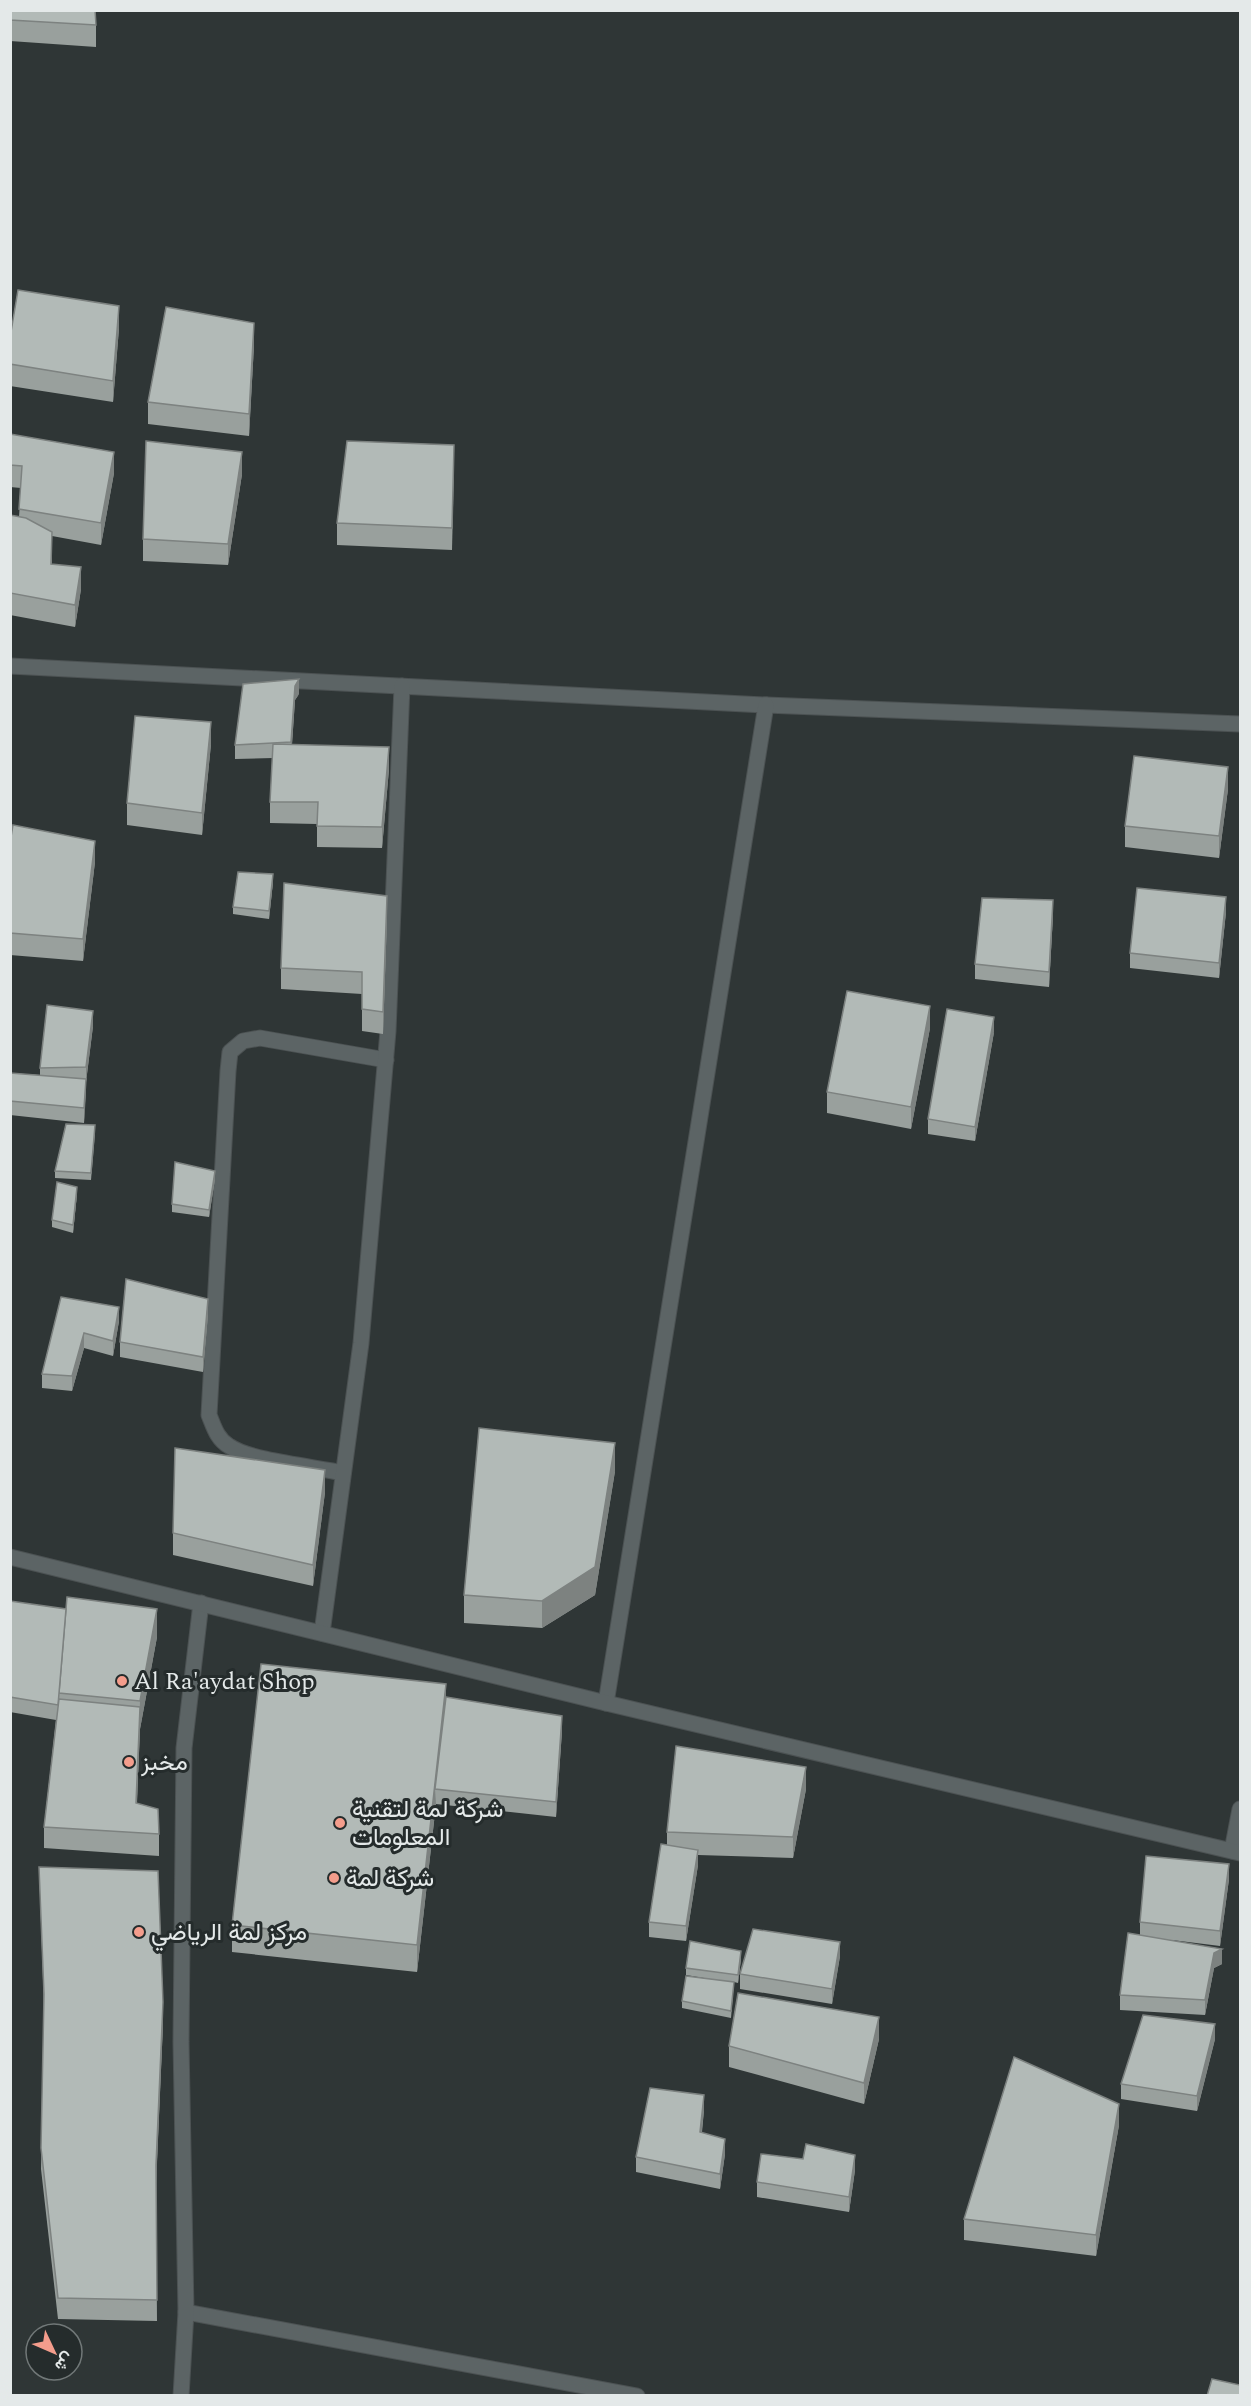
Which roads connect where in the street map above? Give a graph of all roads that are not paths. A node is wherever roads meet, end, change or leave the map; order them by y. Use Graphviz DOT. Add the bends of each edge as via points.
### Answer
graph roads {
  1 [pos="10,666"];
  2 [pos="402,686"];
  3 [pos="766,705"];
  4 [pos="1240,724"];
  5 [pos="386,1060"];
  6 [pos="343,1473"];
  7 [pos="10,1557"];
  8 [pos="201,1604"];
  9 [pos="322,1633"];
  10 [pos="606,1703"];
  11 [pos="1240,1809"];
  12 [pos="1236,1852"];
  13 [pos="186,2312"];
  14 [pos="181,2396"];
  15 [pos="637,2396"];
  1 -- 2 [label="street"];
  2 -- 3 [label="street"];
  2 -- 5 [label="street"];
  3 -- 4 [label="street"];
  3 -- 10 [label="street"];
  5 -- 6 [label="street" via="361,1343"];
  5 -- 6 [label="street" via="260,1038 243,1041 230,1052 228,1071 209,1415 216,1434 229,1447"];
  6 -- 9 [label="street"];
  7 -- 8 [label="street"];
  8 -- 9 [label="street"];
  8 -- 13 [label="street" via="184,1748 181,2042"];
  9 -- 10 [label="street"];
  10 -- 12 [label="street"];
  11 -- 12 [label="street"];
  13 -- 14 [label="street"];
  13 -- 15 [label="street"];
}
